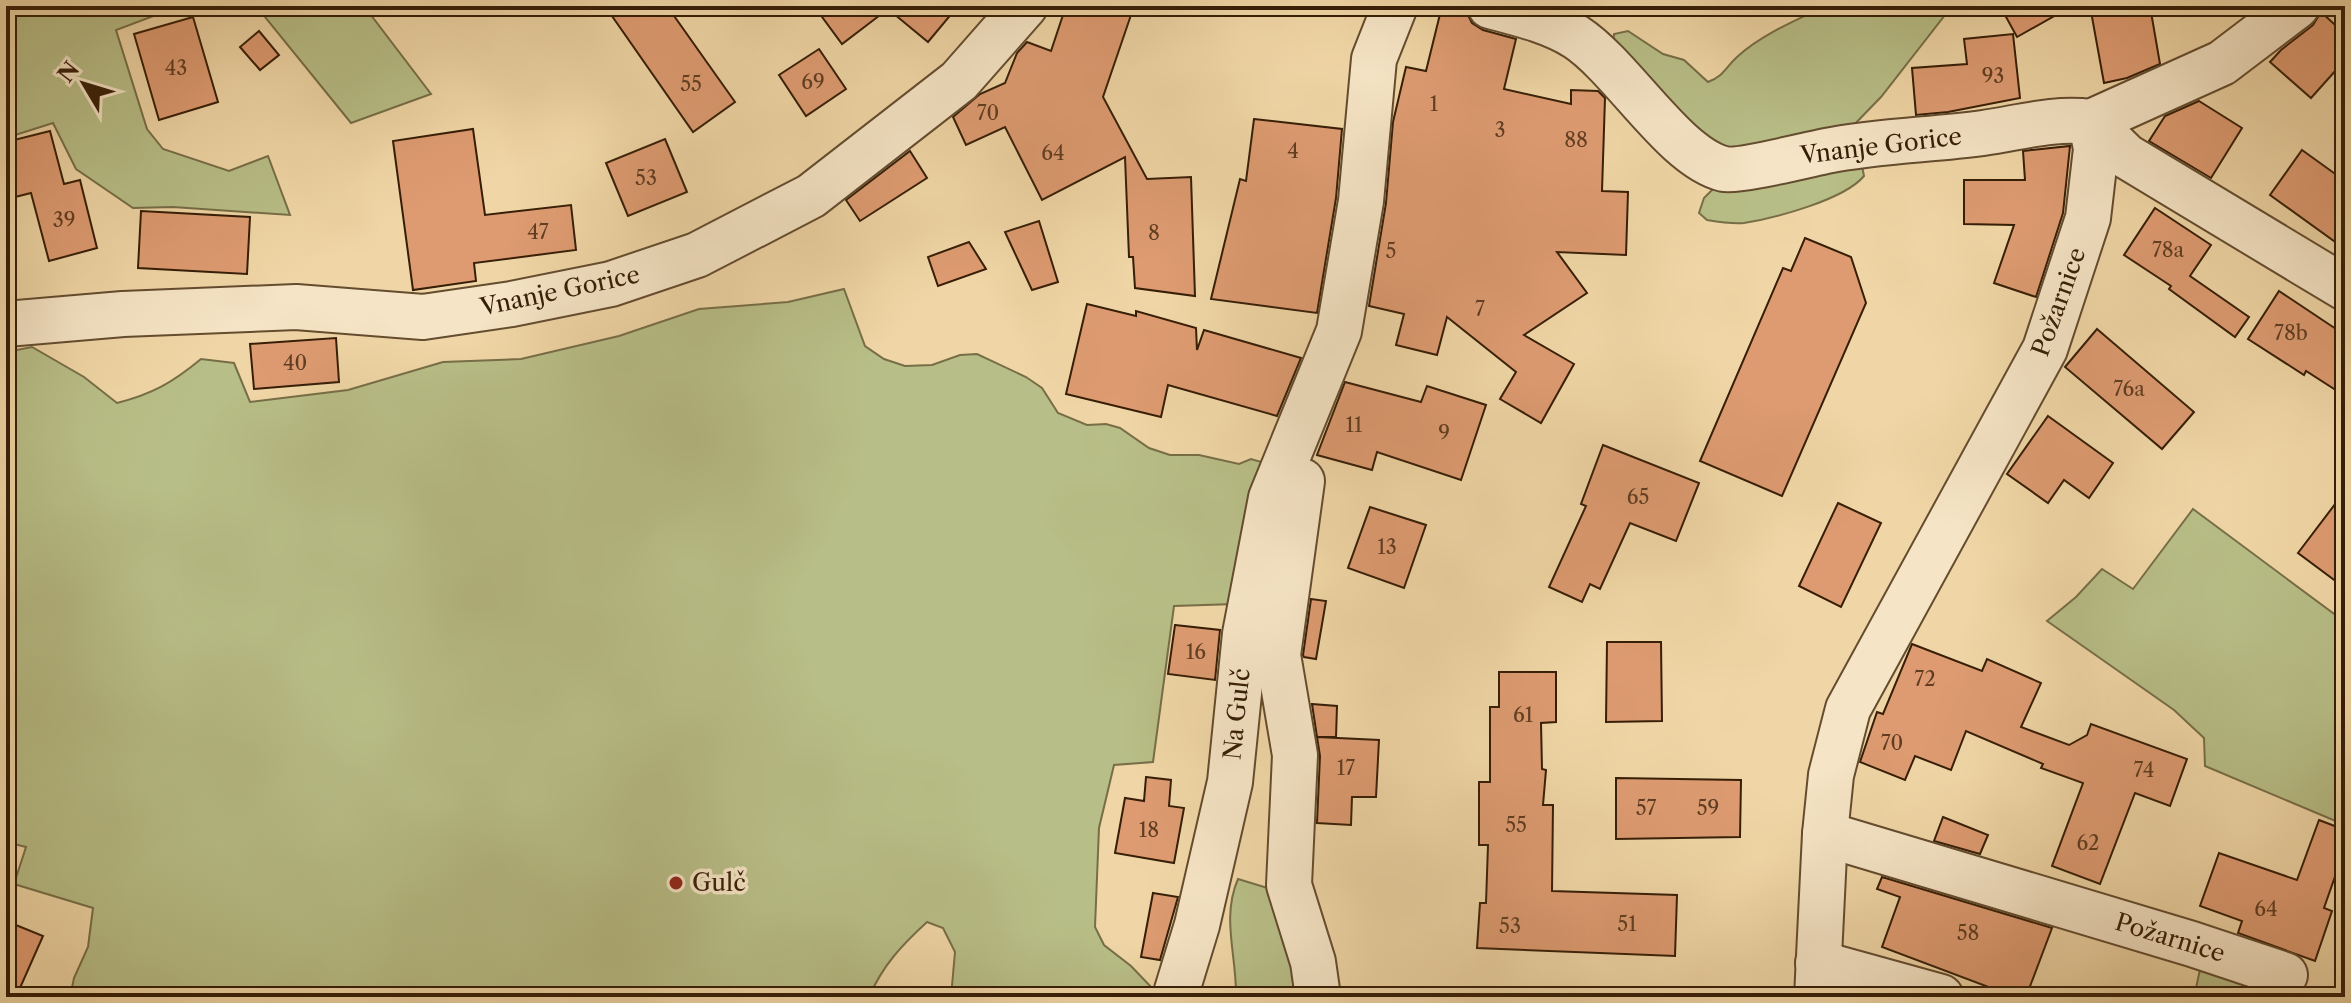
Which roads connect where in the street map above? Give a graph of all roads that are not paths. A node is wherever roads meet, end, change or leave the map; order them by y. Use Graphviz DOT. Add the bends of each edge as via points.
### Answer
graph roads {
  1 [pos="1025,6"];
  2 [pos="1395,6"];
  3 [pos="2297,6"];
  4 [pos="1523,9"];
  5 [pos="2091,122"];
  6 [pos="2345,288"];
  7 [pos="6,324"];
  8 [pos="1297,431"];
  9 [pos="1825,834"];
  10 [pos="2285,975"];
  11 [pos="1817,980"];
  12 [pos="1175,997"];
  13 [pos="1318,997"];
  14 [pos="1941,997"];
  1 -- 7 [label="street, Vnanje Gorice" via="959,81 811,196 697,255 611,284 423,317 296,307"];
  2 -- 8 [label="street, Na Gulč" via="1374,59 1361,201 1339,331"];
  3 -- 5 [label="street, Vnanje Gorice" via="2222,63"];
  4 -- 5 [label="street, Vnanje Gorice" via="1578,39 1702,161 1727,170 2045,122"];
  5 -- 6 [label="street" via="2126,156"];
  5 -- 9 [label="street, Požarnice" via="2096,149 2088,218 2045,349 1848,709 1831,775"];
  8 -- 12 [label="street, Na Gulč" via="1271,498 1245,634 1230,782"];
  8 -- 13 [label="street, Na Gulč" via="1303,474 1278,655 1295,755 1289,885"];
  9 -- 10 [label="street, Požarnice"];
  9 -- 11 [label="street, Požarnice"];
  11 -- 14 [label="street, Požarnice"];
}
